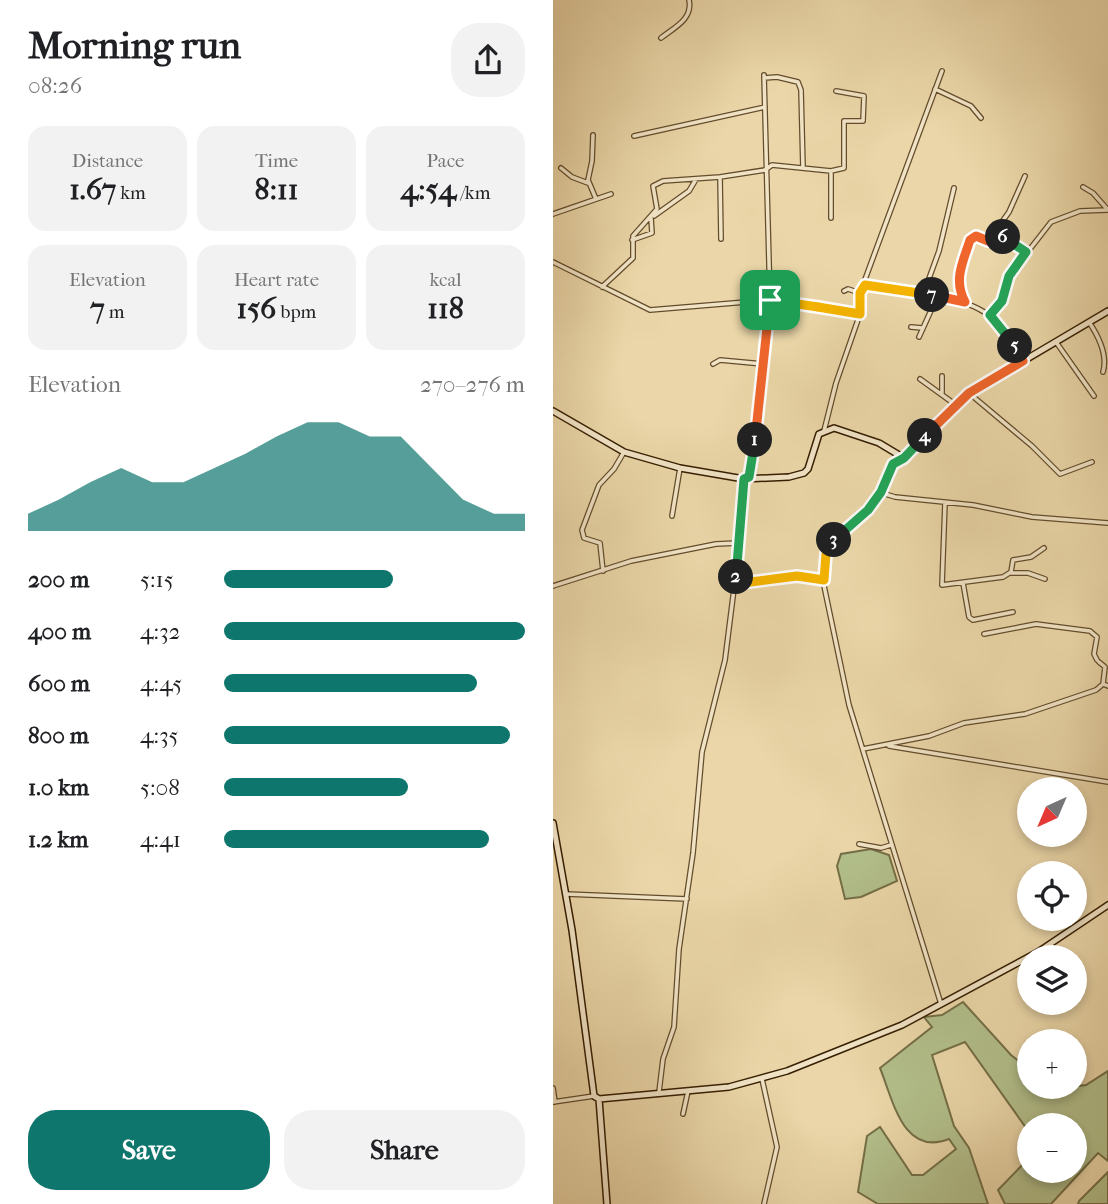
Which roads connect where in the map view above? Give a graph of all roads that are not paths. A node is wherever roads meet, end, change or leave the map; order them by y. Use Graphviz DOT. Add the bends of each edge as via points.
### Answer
graph roads {
  1 [pos="689,0"];
  2 [pos="661,38"];
  3 [pos="942,71"];
  4 [pos="935,89"];
  5 [pos="836,92"];
  6 [pos="765,107"];
  7 [pos="981,118"];
  8 [pos="593,135"];
  9 [pos="634,136"];
  10 [pos="768,166"];
  11 [pos="561,168"];
  12 [pos="803,168"];
  13 [pos="831,171"];
  14 [pos="1025,176"];
  15 [pos="720,177"];
  16 [pos="695,180"];
  17 [pos="588,183"];
  18 [pos="1083,187"];
  19 [pos="954,188"];
  20 [pos="611,194"];
  21 [pos="596,198"];
  22 [pos="1108,210"];
  23 [pos="553,214"];
  24 [pos="651,218"];
  25 [pos="831,218"];
  26 [pos="996,232"];
  27 [pos="721,239"];
  28 [pos="632,240"];
  29 [pos="1026,252"];
  30 [pos="553,262"];
  31 [pos="865,285"];
  32 [pos="602,287"];
  33 [pos="844,291"];
  34 [pos="860,293"];
  35 [pos="923,295"];
  36 [pos="938,295"];
  37 [pos="770,300"];
  38 [pos="965,302"];
  39 [pos="1108,311"];
  40 [pos="860,314"];
  41 [pos="990,315"];
  42 [pos="1089,322"];
  43 [pos="911,327"];
  44 [pos="923,327"];
  45 [pos="919,337"];
  46 [pos="1056,342"];
  47 [pos="1023,361"];
  48 [pos="713,364"];
  49 [pos="762,364"];
  50 [pos="1104,372"];
  51 [pos="942,376"];
  52 [pos="920,379"];
  53 [pos="942,393"];
  54 [pos="969,393"];
  55 [pos="1094,396"];
  56 [pos="956,405"];
  57 [pos="553,411"];
  58 [pos="824,431"];
  59 [pos="624,452"];
  60 [pos="904,458"];
  61 [pos="1092,463"];
  62 [pos="680,468"];
  63 [pos="746,478"];
  64 [pos="881,492"];
  65 [pos="945,503"];
  66 [pos="672,516"];
  67 [pos="1108,523"];
  68 [pos="738,543"];
  69 [pos="1044,548"];
  70 [pos="603,571"];
  71 [pos="1009,574"];
  72 [pos="1045,579"];
  73 [pos="824,580"];
  74 [pos="963,583"];
  75 [pos="735,584"];
  76 [pos="553,586"];
  77 [pos="1013,612"];
  78 [pos="983,634"];
  79 [pos="1105,685"];
  80 [pos="887,746"];
  81 [pos="863,749"];
  82 [pos="1108,782"];
  83 [pos="553,823"];
  84 [pos="859,844"];
  85 [pos="891,845"];
  86 [pos="564,894"];
  87 [pos="687,899"];
  88 [pos="1108,905"];
  89 [pos="941,1004"];
  90 [pos="762,1079"];
  91 [pos="553,1088"];
  92 [pos="688,1091"];
  93 [pos="659,1092"];
  94 [pos="596,1098"];
  95 [pos="554,1102"];
  96 [pos="683,1114"];
  97 [pos="607,1204"];
  98 [pos="764,1204"];
  1 -- 2 [label="street" via="686,18"];
  3 -- 4 [label="street"];
  4 -- 7 [label="street" via="971,106"];
  4 -- 31 [label="street"];
  5 -- 13 [label="street" via="864,96 863,121 844,121 844,167"];
  6 -- 9 [label="street"];
  6 -- 10 [label="street"];
  6 -- 12 [label="street" via="764,77 798,82"];
  8 -- 17 [label="street"];
  10 -- 12 [label="street"];
  10 -- 15 [label="street"];
  10 -- 37 [label="street"];
  11 -- 17 [label="street"];
  12 -- 13 [label="street"];
  13 -- 25 [label="street"];
  14 -- 26 [label="street"];
  15 -- 16 [label="street"];
  15 -- 27 [label="street"];
  16 -- 24 [label="street" via="689,191"];
  16 -- 24 [label="street" via="663,181 653,186 657,209"];
  17 -- 21 [label="street"];
  18 -- 22 [label="street"];
  19 -- 35 [label="street"];
  20 -- 21 [label="street"];
  21 -- 23 [label="street"];
  22 -- 29 [label="street" via="1080,211 1055,219"];
  24 -- 28 [label="street"];
  24 -- 28 [label="street" via="652,233"];
  26 -- 29 [label="street"];
  26 -- 38 [label="street" via="988,241 976,236 970,240 958,280"];
  28 -- 32 [label="street" via="633,258"];
  29 -- 41 [label="street"];
  30 -- 32 [label="street"];
  31 -- 34 [label="street"];
  31 -- 35 [label="street"];
  32 -- 37 [label="street" via="650,310"];
  33 -- 34 [label="street"];
  34 -- 40 [label="street"];
  35 -- 36 [label="street"];
  36 -- 38 [label="street"];
  36 -- 44 [label="street"];
  37 -- 40 [label="street"];
  37 -- 49 [label="street"];
  38 -- 41 [label="street"];
  39 -- 42 [label="street"];
  40 -- 58 [label="street"];
  41 -- 47 [label="street"];
  42 -- 46 [label="street"];
  42 -- 50 [label="street" via="1105,356"];
  43 -- 44 [label="street"];
  44 -- 45 [label="street"];
  46 -- 47 [label="street"];
  46 -- 55 [label="street"];
  47 -- 54 [label="street"];
  48 -- 49 [label="street" via="720,360"];
  49 -- 63 [label="street"];
  51 -- 53 [label="street"];
  52 -- 53 [label="street"];
  53 -- 56 [label="street"];
  54 -- 56 [label="street"];
  54 -- 61 [label="street" via="1060,474"];
  56 -- 60 [label="street"];
  57 -- 59 [label="street"];
  58 -- 60 [label="street" via="848,431"];
  58 -- 63 [label="street" via="804,473"];
  59 -- 62 [label="street"];
  59 -- 70 [label="street" via="599,485 582,530 584,538 600,543"];
  60 -- 64 [label="street" via="893,464"];
  62 -- 63 [label="street"];
  62 -- 66 [label="street"];
  63 -- 68 [label="street"];
  64 -- 65 [label="street"];
  64 -- 73 [label="street" via="828,547"];
  65 -- 67 [label="street"];
  65 -- 74 [label="street" via="940,583"];
  68 -- 70 [label="street" via="631,561"];
  68 -- 75 [label="street"];
  69 -- 71 [label="street" via="1031,557 1013,559"];
  70 -- 76 [label="street"];
  71 -- 72 [label="street" via="1028,573"];
  71 -- 74 [label="street"];
  73 -- 75 [label="street" via="797,576"];
  73 -- 81 [label="street" via="849,705"];
  74 -- 77 [label="street" via="973,620"];
  75 -- 87 [label="street" via="725,660 702,752"];
  78 -- 79 [label="street" via="1036,624 1090,631 1097,637 1094,654 1105,667"];
  79 -- 80 [label="street" via="1025,714 964,723"];
  80 -- 81 [label="street"];
  80 -- 82 [label="street"];
  81 -- 85 [label="street"];
  83 -- 86 [label="street"];
  84 -- 85 [label="street"];
  85 -- 89 [label="street"];
  86 -- 87 [label="street"];
  86 -- 94 [label="street"];
  87 -- 93 [label="street" via="674,1027 663,1059"];
  88 -- 89 [label="street" via="1038,952"];
  89 -- 90 [label="street"];
  90 -- 92 [label="street"];
  90 -- 98 [label="street" via="777,1147"];
  91 -- 95 [label="street"];
  92 -- 93 [label="street"];
  92 -- 96 [label="street"];
  93 -- 94 [label="street"];
  94 -- 95 [label="street"];
  94 -- 97 [label="street"];
}
